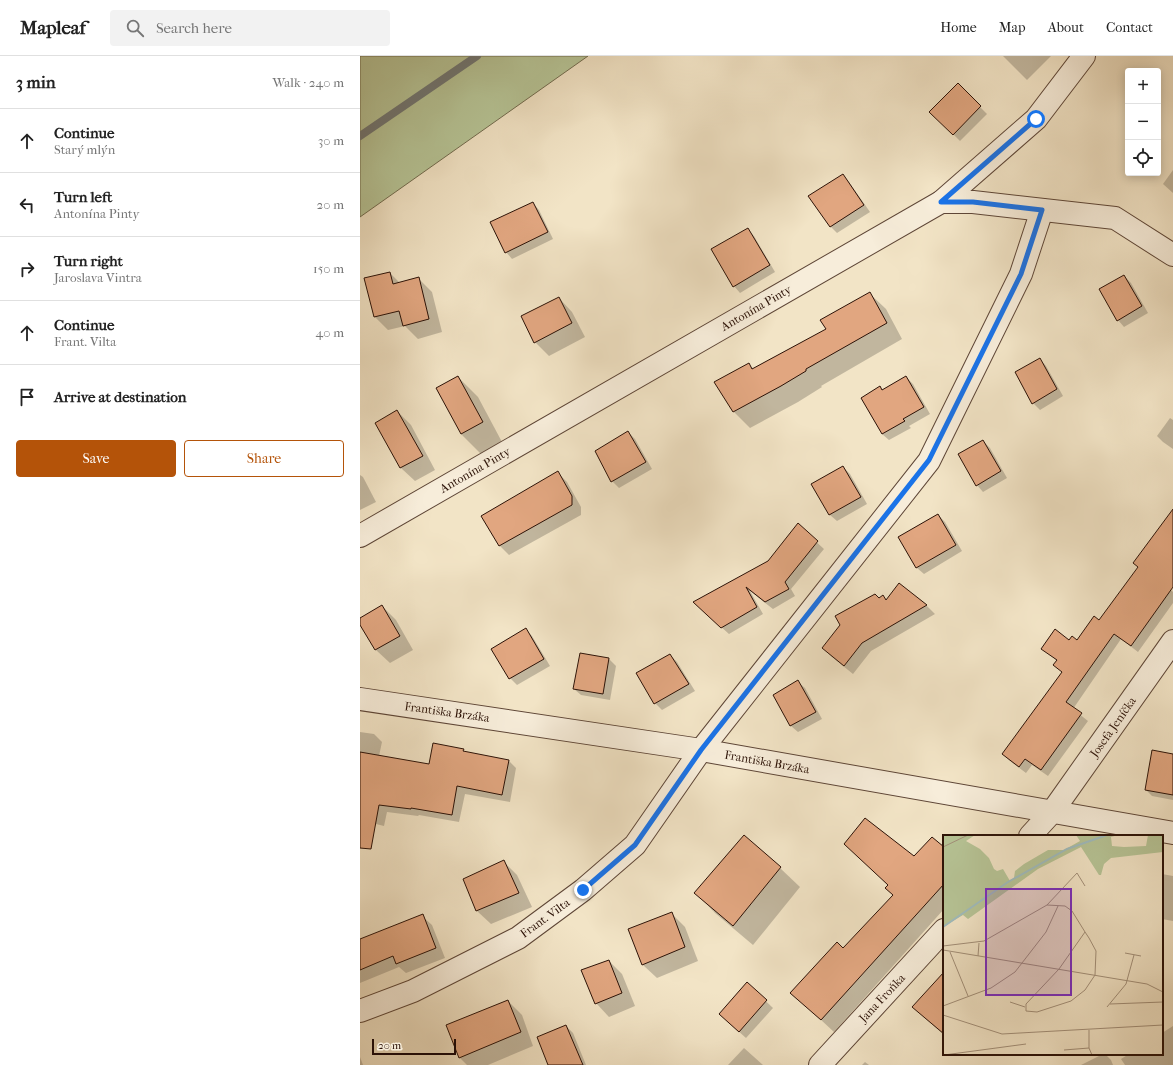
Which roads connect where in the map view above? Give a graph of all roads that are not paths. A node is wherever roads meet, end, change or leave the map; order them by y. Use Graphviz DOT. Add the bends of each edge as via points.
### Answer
graph roads {
  1 [pos="1084,56"];
  2 [pos="941,202"];
  3 [pos="1042,210"];
  4 [pos="1173,255"];
  5 [pos="360,536"];
  6 [pos="1173,641"];
  7 [pos="360,699"];
  8 [pos="701,750"];
  9 [pos="1052,812"];
  10 [pos="1173,833"];
  11 [pos="1031,835"];
  12 [pos="943,931"];
  13 [pos="360,1011"];
  14 [pos="820,1065"];
  1 -- 2 [label="street" via="1036,119"];
  2 -- 3 [label="street, Antonína Pinty" via="973,202"];
  2 -- 5 [label="street, Antonína Pinty"];
  3 -- 4 [label="street, Antonína Pinty" via="1115,218"];
  3 -- 8 [label="street, Frant. Vilta" via="1021,274 929,460"];
  6 -- 9 [label="street, Josefa Jeníčka"];
  7 -- 8 [label="street, Františka Brzáka"];
  8 -- 9 [label="street, Františka Brzáka"];
  8 -- 13 [label="street, Frant. Vilta" via="635,845 583,890 518,938 413,991"];
  9 -- 10 [label="street, Františka Brzáka"];
  9 -- 11 [label="street"];
  12 -- 14 [label="street, Jana Froňka"];
}
